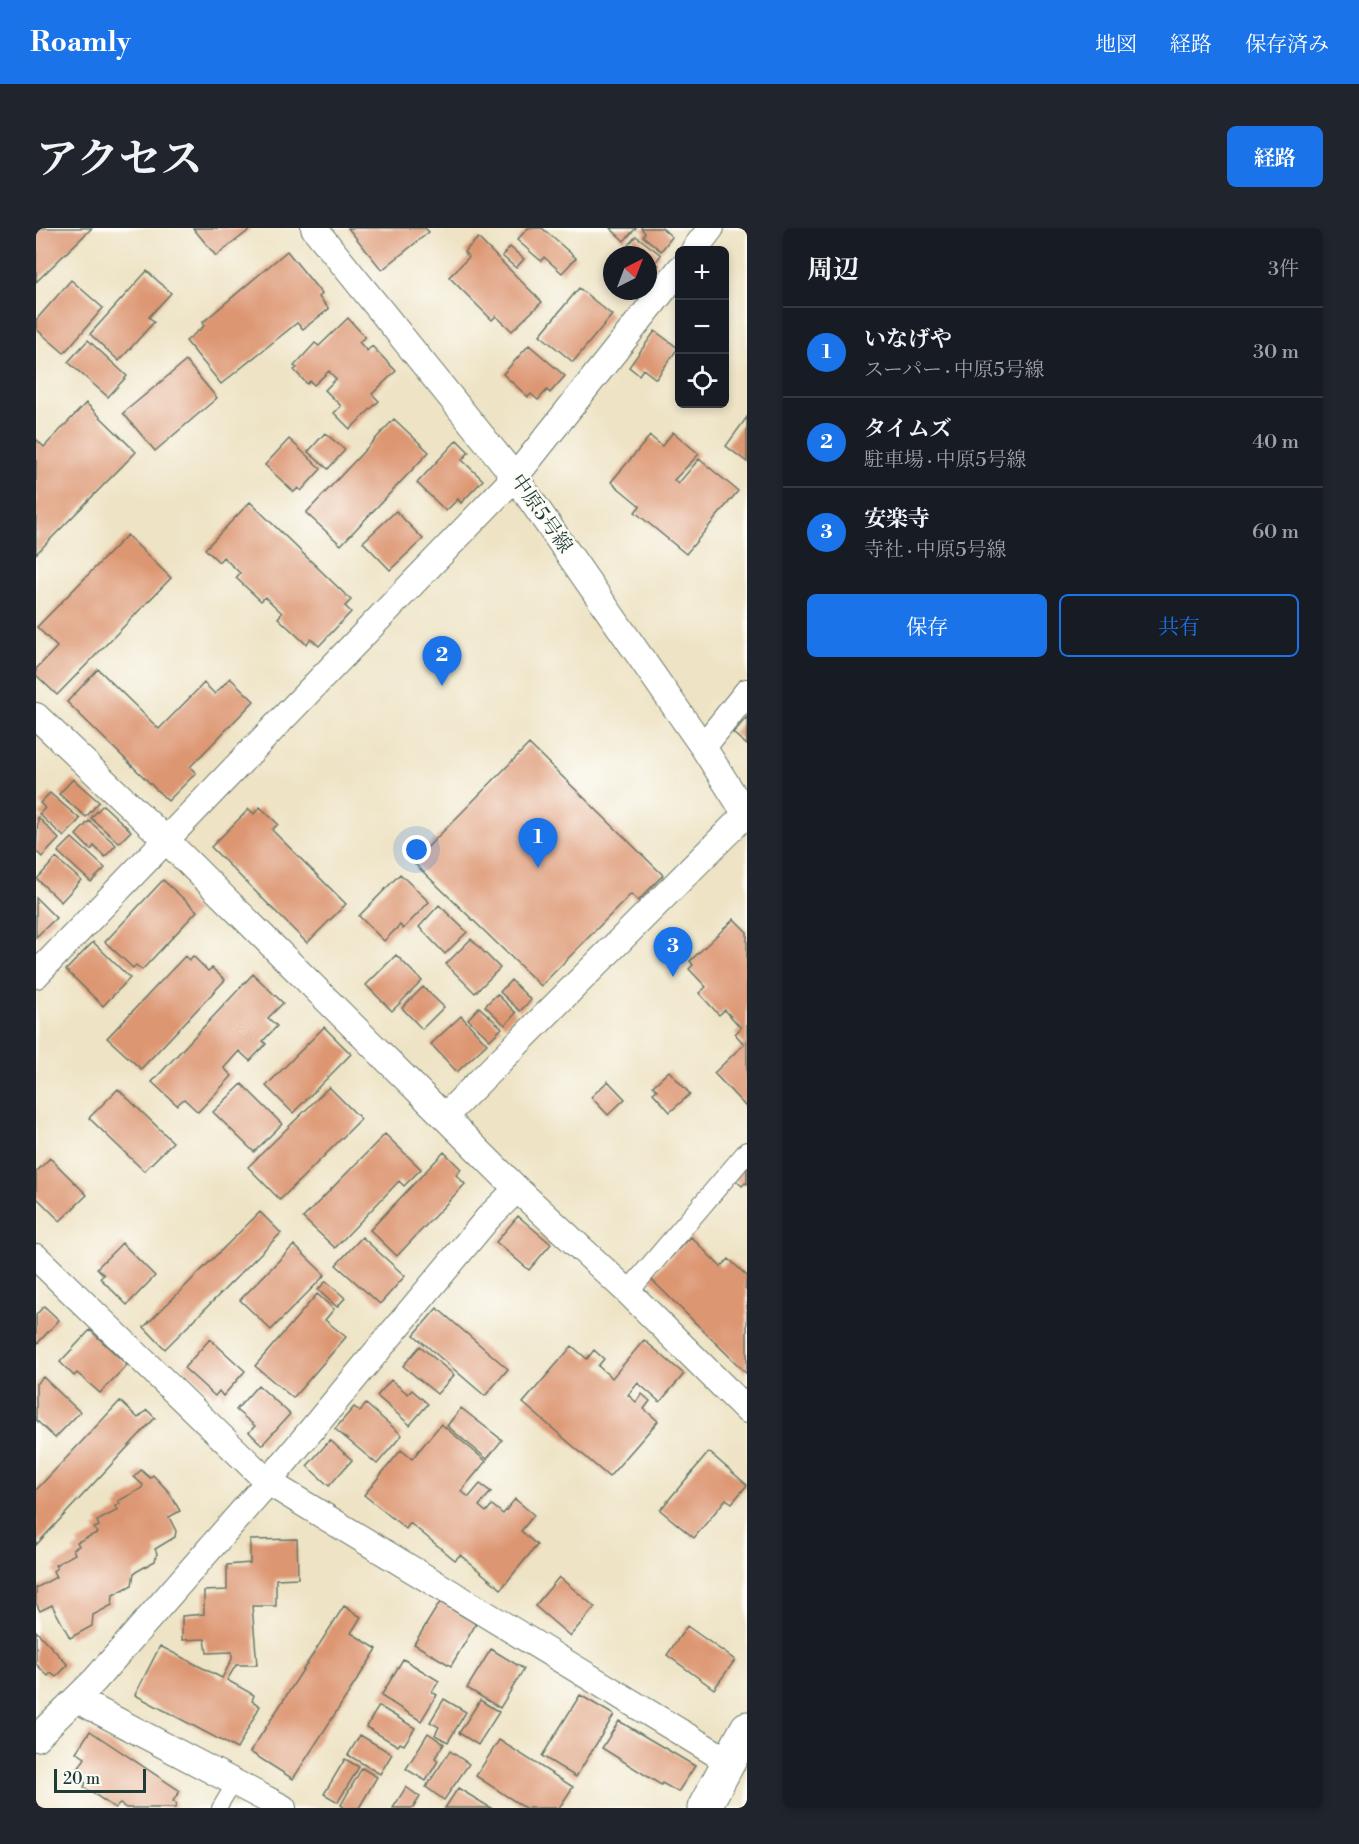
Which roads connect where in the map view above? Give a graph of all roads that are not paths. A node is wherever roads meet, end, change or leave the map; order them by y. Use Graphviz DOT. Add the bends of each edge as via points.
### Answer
graph roads {
  1 [pos="314,228"];
  2 [pos="711,228"];
  3 [pos="696,246"];
  4 [pos="675,275"];
  5 [pos="515,477"];
  6 [pos="747,692"];
  7 [pos="36,716"];
  8 [pos="703,747"];
  9 [pos="746,815"];
  10 [pos="166,840"];
  11 [pos="36,975"];
  12 [pos="445,1116"];
  13 [pos="747,1152"];
  14 [pos="517,1188"];
  15 [pos="36,1257"];
  16 [pos="628,1292"];
  17 [pos="747,1410"];
  18 [pos="268,1482"];
  19 [pos="76,1699"];
  20 [pos="747,1728"];
  21 [pos="36,1738"];
  22 [pos="728,1761"];
  23 [pos="234,1783"];
  24 [pos="219,1808"];
  25 [pos="283,1808"];
  26 [pos="704,1808"];
  1 -- 5 [label="street, 中原5号線"];
  2 -- 3 [label="street"];
  4 -- 5 [label="street"];
  5 -- 8 [label="street, 中原5号線"];
  5 -- 10 [label="street"];
  6 -- 8 [label="street"];
  7 -- 10 [label="street"];
  8 -- 9 [label="street, 中原5号線"];
  9 -- 12 [label="street"];
  10 -- 11 [label="street"];
  10 -- 12 [label="street"];
  12 -- 14 [label="street"];
  13 -- 16 [label="street"];
  14 -- 16 [label="street"];
  14 -- 18 [label="street"];
  15 -- 18 [label="street"];
  16 -- 17 [label="street"];
  18 -- 19 [label="street"];
  18 -- 22 [label="street"];
  19 -- 21 [label="street"];
  19 -- 23 [label="street"];
  20 -- 22 [label="street"];
  22 -- 26 [label="street"];
  23 -- 24 [label="lane"];
  23 -- 25 [label="street"];
}
